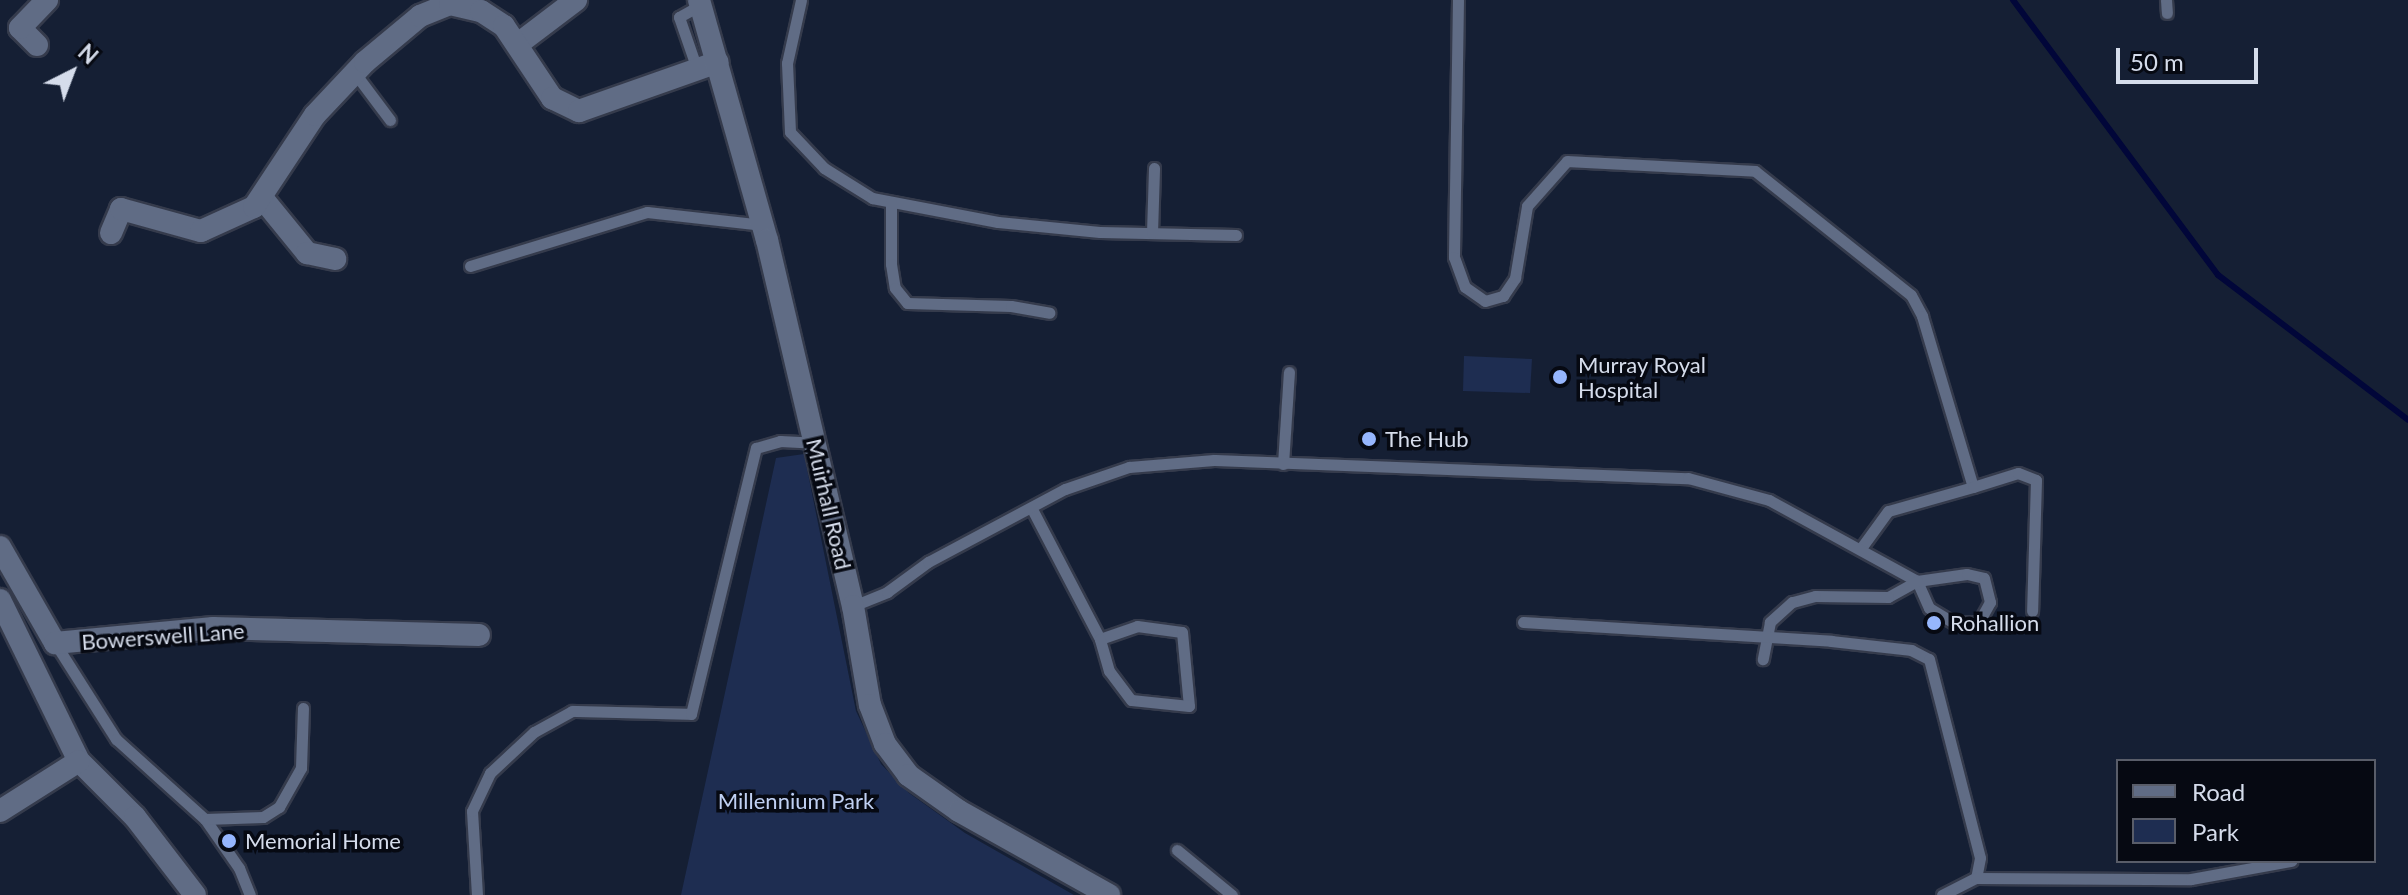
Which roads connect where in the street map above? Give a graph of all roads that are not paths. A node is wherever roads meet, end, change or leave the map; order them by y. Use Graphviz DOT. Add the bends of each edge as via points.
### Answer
graph roads {
  1 [pos="47,0"];
  2 [pos="576,0"];
  3 [pos="801,0"];
  4 [pos="1458,0"];
  5 [pos="700,2"];
  6 [pos="414,8"];
  7 [pos="518,44"];
  8 [pos="37,45"];
  9 [pos="707,66"];
  10 [pos="354,72"];
  11 [pos="390,120"];
  12 [pos="1154,168"];
  13 [pos="263,199"];
  14 [pos="891,202"];
  15 [pos="763,225"];
  16 [pos="111,233"];
  17 [pos="1152,233"];
  18 [pos="1236,235"];
  19 [pos="335,259"];
  20 [pos="470,266"];
  21 [pos="1049,313"];
  22 [pos="1289,372"];
  23 [pos="814,443"];
  24 [pos="1283,464"];
  25 [pos="1973,487"];
  26 [pos="1032,509"];
  27 [pos="0,547"];
  28 [pos="1861,548"];
  29 [pos="1917,581"];
  30 [pos="0,600"];
  31 [pos="853,606"];
  32 [pos="2032,611"];
  33 [pos="1523,622"];
  34 [pos="479,635"];
  35 [pos="1768,636"];
  36 [pos="1100,639"];
  37 [pos="55,643"];
  38 [pos="1763,659"];
  39 [pos="303,708"];
  40 [pos="79,761"];
  41 [pos="0,811"];
  42 [pos="205,819"];
  43 [pos="1177,850"];
  44 [pos="2280,863"];
  45 [pos="1976,878"];
  46 [pos="195,895"];
  47 [pos="250,895"];
  48 [pos="477,895"];
  49 [pos="1109,895"];
  50 [pos="1232,895"];
  51 [pos="1942,895"];
  1 -- 8 [label="street" via="20,28"];
  2 -- 7 [label="street"];
  3 -- 14 [label="lane" via="787,63 790,132 824,168 872,198"];
  4 -- 25 [label="lane" via="1454,257 1465,287 1485,301 1503,296 1515,278 1527,206 1567,161 1755,171 1911,295 1922,316"];
  5 -- 9 [label="street, Muirhall Road"];
  6 -- 7 [label="street" via="450,4 481,11 504,26"];
  6 -- 10 [label="street"];
  7 -- 9 [label="street" via="552,98 579,111"];
  9 -- 15 [label="street, Muirhall Road"];
  10 -- 11 [label="lane"];
  10 -- 13 [label="street" via="298,137"];
  12 -- 17 [label="lane"];
  13 -- 16 [label="street" via="240,216 201,231 121,209"];
  13 -- 19 [label="street" via="307,253"];
  14 -- 17 [label="lane" via="998,222"];
  14 -- 21 [label="lane" via="891,264 895,288 907,303 1011,306"];
  15 -- 20 [label="lane" via="647,212"];
  15 -- 23 [label="street, Muirhall Road"];
  17 -- 18 [label="lane"];
  22 -- 24 [label="lane"];
  23 -- 31 [label="street, Muirhall Road"];
  23 -- 48 [label="lane" via="780,441 756,448 691,714 572,711 534,732 490,773 472,811"];
  24 -- 26 [label="lane" via="1214,460 1129,467 1065,489"];
  24 -- 28 [label="lane" via="1688,478 1769,500"];
  25 -- 28 [label="lane" via="1888,511"];
  25 -- 32 [label="lane" via="2018,473 2036,480"];
  26 -- 31 [label="lane"];
  26 -- 36 [label="lane"];
  27 -- 37 [label="street, Bowerswell Lane"];
  28 -- 29 [label="lane"];
  29 -- 29 [label="lane" via="1929,608 1954,623 1979,622 1990,602 1984,578 1967,574"];
  29 -- 35 [label="lane" via="1888,597 1815,596 1792,602 1770,622"];
  30 -- 40 [label="street"];
  31 -- 49 [label="street, Muirhall Road" via="870,705 885,744 908,775 959,811"];
  33 -- 35 [label="lane"];
  34 -- 37 [label="street, Bowerswell Lane" via="213,628"];
  35 -- 38 [label="lane"];
  35 -- 45 [label="lane" via="1911,650 1929,659 1980,858"];
  36 -- 36 [label="lane" via="1109,671 1131,700 1189,706 1182,632 1137,626"];
  37 -- 42 [label="lane" via="116,739"];
  39 -- 42 [label="lane" via="301,768 279,807 263,817"];
  40 -- 41 [label="street"];
  40 -- 46 [label="street" via="152,836"];
  42 -- 47 [label="lane" via="239,868"];
  43 -- 50 [label="lane"];
  44 -- 45 [label="lane" via="2191,879"];
  45 -- 51 [label="lane"];
}
